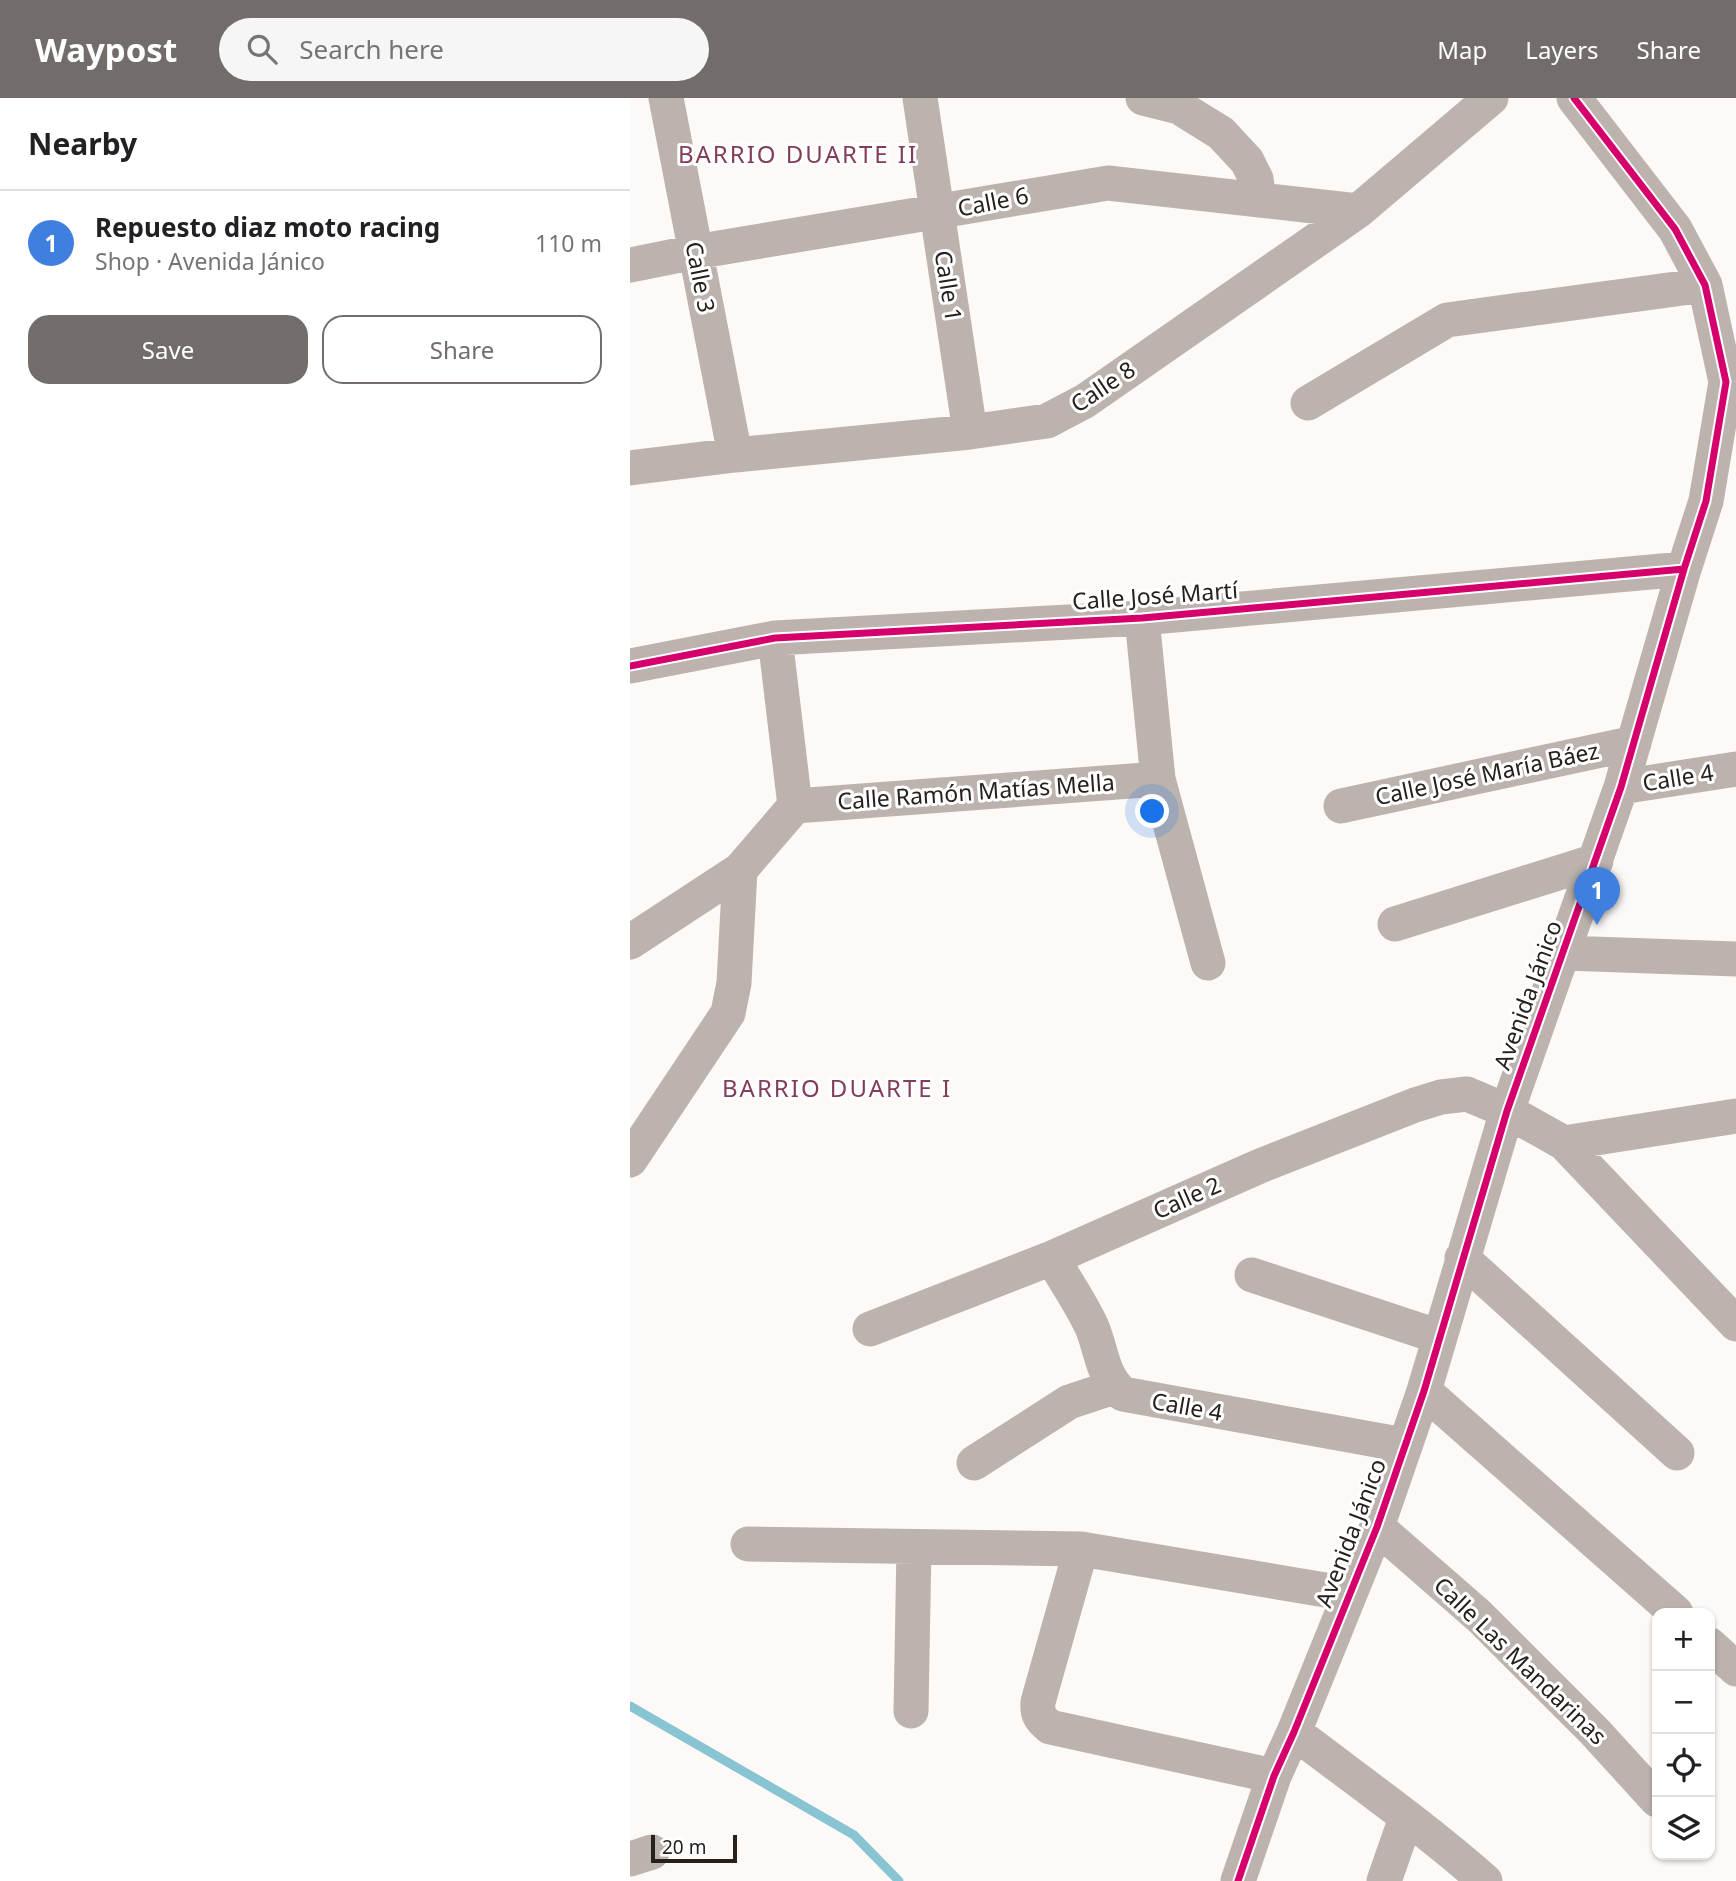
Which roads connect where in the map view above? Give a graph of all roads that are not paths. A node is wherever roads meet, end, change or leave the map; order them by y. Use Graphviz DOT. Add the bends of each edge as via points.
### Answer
graph roads {
  1 [pos="666,98"];
  2 [pos="920,98"];
  3 [pos="1143,98"];
  4 [pos="1492,98"];
  5 [pos="1577,99"];
  6 [pos="1259,200"];
  7 [pos="1358,211"];
  8 [pos="937,212"];
  9 [pos="695,252"];
  10 [pos="630,265"];
  11 [pos="1705,285"];
  12 [pos="1308,403"];
  13 [pos="970,432"];
  14 [pos="735,455"];
  15 [pos="630,468"];
  16 [pos="1721,498"];
  17 [pos="1684,569"];
  18 [pos="1142,618"];
  19 [pos="775,638"];
  20 [pos="630,666"];
  21 [pos="1634,743"];
  22 [pos="1736,769"];
  23 [pos="1158,779"];
  24 [pos="1621,788"];
  25 [pos="795,806"];
  26 [pos="1340,806"];
  27 [pos="1596,861"];
  28 [pos="740,870"];
  29 [pos="1395,924"];
  30 [pos="630,942"];
  31 [pos="1564,953"];
  32 [pos="1736,959"];
  33 [pos="1208,962"];
  34 [pos="1507,1111"];
  35 [pos="1736,1116"];
  36 [pos="1564,1143"];
  37 [pos="630,1160"];
  38 [pos="1052,1258"];
  39 [pos="1462,1258"];
  40 [pos="1252,1275"];
  41 [pos="1736,1324"];
  42 [pos="870,1329"];
  43 [pos="1440,1337"];
  44 [pos="1114,1387"];
  45 [pos="1424,1391"];
  46 [pos="1404,1445"];
  47 [pos="1677,1453"];
  48 [pos="974,1462"];
  49 [pos="1377,1527"];
  50 [pos="748,1544"];
  51 [pos="914,1547"];
  52 [pos="1082,1549"];
  53 [pos="1349,1594"];
  54 [pos="1670,1608"];
  55 [pos="1715,1650"];
  56 [pos="1736,1670"];
  57 [pos="911,1711"];
  58 [pos="1294,1732"];
  59 [pos="1274,1776"];
  60 [pos="1654,1797"];
  61 [pos="1406,1818"];
  62 [pos="1238,1881"];
  63 [pos="1384,1881"];
  64 [pos="1485,1881"];
  1 -- 9 [label="street, Calle 3"];
  2 -- 8 [label="street, Calle 1"];
  3 -- 6 [label="street" via="1179,107 1221,133 1247,161"];
  4 -- 7 [label="street, Calle 8"];
  5 -- 11 [label="street, Avenida Jánico" via="1675,229"];
  6 -- 7 [label="street, Calle 6"];
  6 -- 8 [label="street, Calle 6" via="1108,183"];
  7 -- 13 [label="street, Calle 8" via="1067,412 1048,421"];
  8 -- 9 [label="street, Calle 6"];
  8 -- 13 [label="street, Calle 1"];
  9 -- 10 [label="street, Calle 6"];
  9 -- 14 [label="street, Calle 3"];
  11 -- 12 [label="street" via="1447,320"];
  11 -- 16 [label="street, Avenida Jánico" via="1726,382"];
  13 -- 14 [label="street, Calle 8"];
  14 -- 15 [label="street, Calle 8"];
  16 -- 17 [label="street, Avenida Jánico"];
  17 -- 18 [label="street, Calle José Martí"];
  17 -- 21 [label="street, Avenida Jánico"];
  18 -- 19 [label="street, Calle José Martí"];
  18 -- 23 [label="street"];
  19 -- 20 [label="street, Calle José Martí"];
  19 -- 25 [label="street"];
  21 -- 24 [label="street, Avenida Jánico"];
  21 -- 26 [label="street, Calle José María Báez"];
  22 -- 24 [label="street, Calle 4"];
  23 -- 25 [label="street, Calle Ramón Matías Mella"];
  23 -- 33 [label="street"];
  24 -- 27 [label="street, Avenida Jánico"];
  25 -- 28 [label="street"];
  27 -- 29 [label="street"];
  27 -- 31 [label="street, Avenida Jánico"];
  28 -- 30 [label="street"];
  28 -- 37 [label="street" via="728,1013"];
  31 -- 32 [label="street"];
  31 -- 34 [label="street, Avenida Jánico"];
  34 -- 36 [label="street, Calle 2"];
  34 -- 38 [label="street, Calle 2" via="1467,1094 1415,1105 1260,1166"];
  34 -- 39 [label="street, Avenida Jánico"];
  35 -- 36 [label="street"];
  36 -- 41 [label="street, Calle 2"];
  38 -- 42 [label="street, Calle 2"];
  38 -- 44 [label="street" via="1093,1328"];
  39 -- 43 [label="street, Avenida Jánico"];
  39 -- 47 [label="street"];
  40 -- 43 [label="street"];
  43 -- 45 [label="street, Avenida Jánico"];
  44 -- 46 [label="street, Calle 4" via="1135,1398"];
  44 -- 48 [label="street" via="1069,1402"];
  45 -- 46 [label="street, Avenida Jánico"];
  45 -- 54 [label="street"];
  46 -- 49 [label="street, Avenida Jánico"];
  49 -- 53 [label="street, Avenida Jánico"];
  49 -- 60 [label="street, Calle Las Mandarinas" via="1479,1616"];
  50 -- 51 [label="street"];
  51 -- 52 [label="street"];
  51 -- 57 [label="street"];
  52 -- 53 [label="street"];
  52 -- 59 [label="street" via="1038,1702 1041,1721 1050,1727"];
  53 -- 58 [label="street, Avenida Jánico"];
  55 -- 56 [label="street"];
  58 -- 59 [label="street, Avenida Jánico"];
  58 -- 61 [label="street"];
  59 -- 62 [label="street, Avenida Jánico"];
  61 -- 63 [label="street"];
  61 -- 64 [label="street"];
}
